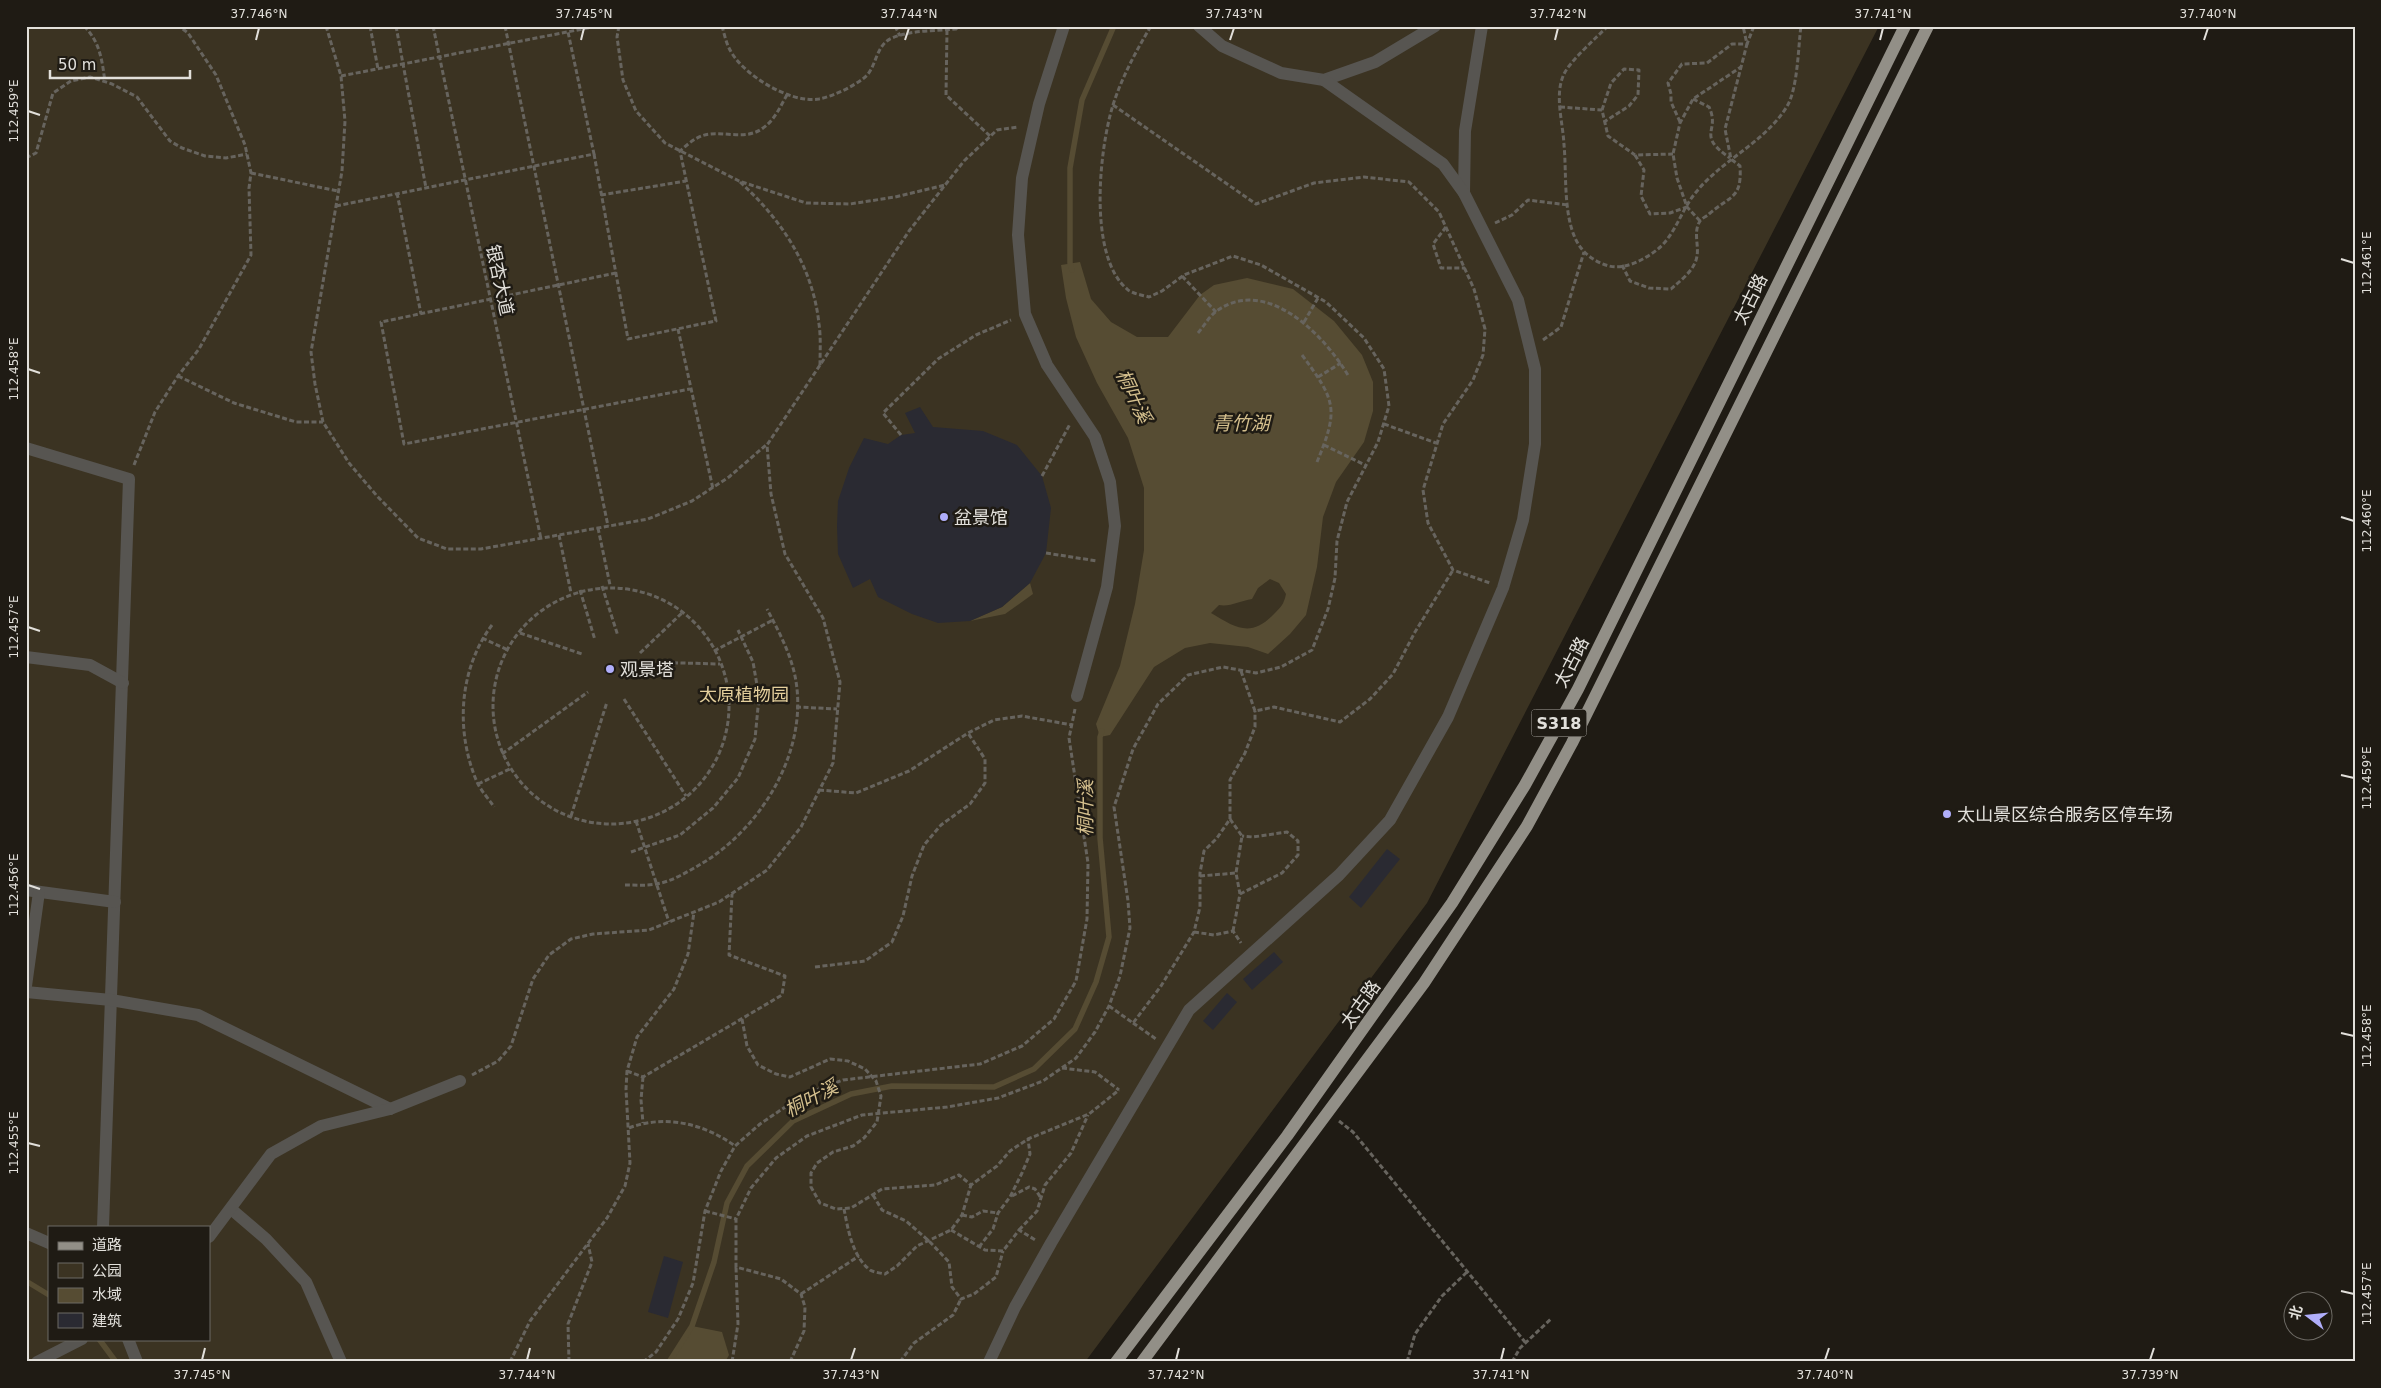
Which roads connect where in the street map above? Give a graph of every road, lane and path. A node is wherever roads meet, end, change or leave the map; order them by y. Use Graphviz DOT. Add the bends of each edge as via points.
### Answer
graph roads {
  1 [pos="84,26"];
  2 [pos="179,26"];
  3 [pos="326,26"];
  4 [pos="370,26"];
  5 [pos="396,26"];
  6 [pos="433,26"];
  7 [pos="505,26"];
  8 [pos="598,26"];
  9 [pos="619,26"];
  10 [pos="722,26"];
  11 [pos="895,26"];
  12 [pos="960,26"];
  13 [pos="1064,26"];
  14 [pos="1151,26"];
  15 [pos="1199,26"];
  16 [pos="1435,26"];
  17 [pos="1482,26"];
  18 [pos="1608,26"];
  19 [pos="1743,26"];
  20 [pos="1754,26"];
  21 [pos="1800,26"];
  22 [pos="1905,26"];
  23 [pos="1928,26"];
  24 [pos="947,30"];
  25 [pos="568,32"];
  26 [pos="900,36"];
  27 [pos="508,44"];
  28 [pos="1748,44"];
  29 [pos="440,57"];
  30 [pos="403,64"];
  31 [pos="1741,67"];
  32 [pos="378,69"];
  33 [pos="341,76"];
  34 [pos="1324,80"];
  35 [pos="105,82"];
  36 [pos="788,93"];
  37 [pos="1693,99"];
  38 [pos="1113,105"];
  39 [pos="1560,107"];
  40 [pos="1602,110"];
  41 [pos="1604,122"];
  42 [pos="1680,123"];
  43 [pos="1034,125"];
  44 [pos="990,136"];
  45 [pos="680,151"];
  46 [pos="247,154"];
  47 [pos="594,154"];
  48 [pos="1635,154"];
  49 [pos="1673,154"];
  50 [pos="26,158"];
  51 [pos="1731,159"];
  52 [pos="534,166"];
  53 [pos="251,173"];
  54 [pos="465,180"];
  55 [pos="686,180"];
  56 [pos="739,181"];
  57 [pos="945,185"];
  58 [pos="426,188"];
  59 [pos="338,191"];
  60 [pos="1464,193"];
  61 [pos="397,194"];
  62 [pos="601,195"];
  63 [pos="1568,205"];
  64 [pos="336,206"];
  65 [pos="1687,207"];
  66 [pos="1700,221"];
  67 [pos="1480,226"];
  68 [pos="1446,227"];
  69 [pos="1584,251"];
  70 [pos="1622,265"];
  71 [pos="1464,268"];
  72 [pos="616,273"];
  73 [pos="1182,276"];
  74 [pos="558,285"];
  75 [pos="1318,298"];
  76 [pos="490,300"];
  77 [pos="1216,312"];
  78 [pos="421,314"];
  79 [pos="1025,314"];
  80 [pos="1304,322"];
  81 [pos="678,329"];
  82 [pos="1198,333"];
  83 [pos="1530,349"];
  84 [pos="1302,355"];
  85 [pos="1341,363"];
  86 [pos="820,367"];
  87 [pos="178,376"];
  88 [pos="1348,377"];
  89 [pos="1318,378"];
  90 [pos="690,389"];
  91 [pos="584,409"];
  92 [pos="1077,410"];
  93 [pos="323,422"];
  94 [pos="515,422"];
  95 [pos="1384,424"];
  96 [pos="901,435"];
  97 [pos="1436,443"];
  98 [pos="766,445"];
  99 [pos="1324,445"];
  100 [pos="26,448"];
  101 [pos="1317,462"];
  102 [pos="1365,465"];
  103 [pos="1042,476"];
  104 [pos="129,479"];
  105 [pos="713,489"];
  106 [pos="608,526"];
  107 [pos="598,528"];
  108 [pos="559,536"];
  109 [pos="541,539"];
  110 [pos="1046,553"];
  111 [pos="1110,563"];
  112 [pos="1453,570"];
  113 [pos="610,585"];
  114 [pos="602,586"];
  115 [pos="1503,588"];
  116 [pos="580,590"];
  117 [pos="571,593"];
  118 [pos="767,609"];
  119 [pos="683,612"];
  120 [pos="773,620"];
  121 [pos="492,625"];
  122 [pos="738,630"];
  123 [pos="520,633"];
  124 [pos="618,636"];
  125 [pos="740,636"];
  126 [pos="482,638"];
  127 [pos="595,640"];
  128 [pos="508,650"];
  129 [pos="714,651"];
  130 [pos="640,653"];
  131 [pos="582,654"];
  132 [pos="26,657"];
  133 [pos="643,662"];
  134 [pos="720,664"];
  135 [pos="1241,670"];
  136 [pos="123,683"];
  137 [pos="588,692"];
  138 [pos="1077,696"];
  139 [pos="624,699"];
  140 [pos="607,702"];
  141 [pos="796,707"];
  142 [pos="837,709"];
  143 [pos="1255,711"];
  144 [pos="1072,725"];
  145 [pos="968,733"];
  146 [pos="502,754"];
  147 [pos="512,768"];
  148 [pos="478,784"];
  149 [pos="819,790"];
  150 [pos="686,796"];
  151 [pos="494,808"];
  152 [pos="571,816"];
  153 [pos="1230,819"];
  154 [pos="636,821"];
  155 [pos="1242,836"];
  156 [pos="645,848"];
  157 [pos="631,852"];
  158 [pos="1236,873"];
  159 [pos="1200,876"];
  160 [pos="657,884"];
  161 [pos="625,886"];
  162 [pos="32,891"];
  163 [pos="732,894"];
  164 [pos="1240,894"];
  165 [pos="115,902"];
  166 [pos="694,912"];
  167 [pos="669,922"];
  168 [pos="1233,931"];
  169 [pos="1194,932"];
  170 [pos="1250,956"];
  171 [pos="815,967"];
  172 [pos="26,986"];
  173 [pos="26,992"];
  174 [pos="111,1000"];
  175 [pos="1109,1006"];
  176 [pos="742,1019"];
  177 [pos="1133,1023"];
  178 [pos="1166,1047"];
  179 [pos="1061,1068"];
  180 [pos="627,1071"];
  181 [pos="643,1076"];
  182 [pos="460,1081"];
  183 [pos="1119,1090"];
  184 [pos="1132,1106"];
  185 [pos="390,1109"];
  186 [pos="1329,1113"];
  187 [pos="1089,1114"];
  188 [pos="643,1123"];
  189 [pos="629,1128"];
  190 [pos="1028,1139"];
  191 [pos="735,1146"];
  192 [pos="971,1185"];
  193 [pos="873,1194"];
  194 [pos="1010,1197"];
  195 [pos="1041,1199"];
  196 [pos="844,1208"];
  197 [pos="231,1209"];
  198 [pos="705,1211"];
  199 [pos="998,1213"];
  200 [pos="962,1215"];
  201 [pos="736,1219"];
  202 [pos="102,1226"];
  203 [pos="951,1230"];
  204 [pos="1020,1230"];
  205 [pos="26,1233"];
  206 [pos="210,1236"];
  207 [pos="929,1240"];
  208 [pos="48,1243"];
  209 [pos="588,1244"];
  210 [pos="979,1247"];
  211 [pos="1048,1248"];
  212 [pos="1003,1251"];
  213 [pos="858,1256"];
  214 [pos="736,1267"];
  215 [pos="1467,1272"];
  216 [pos="801,1294"];
  217 [pos="962,1299"];
  218 [pos="1552,1318"];
  219 [pos="81,1340"];
  220 [pos="128,1340"];
  221 [pos="1526,1342"];
  222 [pos="37,1362"];
  223 [pos="137,1362"];
  224 [pos="341,1362"];
  225 [pos="510,1362"];
  226 [pos="569,1362"];
  227 [pos="643,1362"];
  228 [pos="732,1362"];
  229 [pos="790,1362"];
  230 [pos="900,1362"];
  231 [pos="989,1362"];
  232 [pos="1116,1362"];
  233 [pos="1142,1362"];
  234 [pos="1407,1362"];
  235 [pos="1512,1362"];
  1 -- 35 [label="path" via="94,36 102,57"];
  2 -- 46 [label="path" via="188,33 216,75"];
  3 -- 33 [label="path"];
  4 -- 32 [label="path"];
  5 -- 30 [label="path"];
  6 -- 29 [label="path, 银杏大道"];
  7 -- 27 [label="path"];
  8 -- 25 [label="path"];
  9 -- 45 [label="path" via="617,37 623,80 636,111 665,143"];
  10 -- 36 [label="path" via="729,49 749,74 772,88"];
  11 -- 26 [label="path"];
  12 -- 24 [label="path"];
  13 -- 43 [label="lane"];
  14 -- 38 [label="path" via="1134,55"];
  15 -- 34 [label="lane" via="1222,46 1281,73"];
  16 -- 34 [label="lane" via="1375,62"];
  17 -- 60 [label="lane" via="1465,131"];
  18 -- 39 [label="path" via="1564,73 1559,94"];
  19 -- 28 [label="path"];
  20 -- 28 [label="path"];
  21 -- 51 [label="path" via="1794,84 1787,107 1749,147"];
  22 -- 232 [label="main road, 太古路 / S318" via="1578,689 1525,786 1398,982 1288,1136"];
  23 -- 186 [label="main road, 太古路 / S318" via="1572,743 1527,826 1424,983"];
  24 -- 26 [label="path"];
  24 -- 44 [label="path" via="946,95"];
  25 -- 27 [label="path"];
  25 -- 47 [label="path"];
  26 -- 36 [label="path" via="890,38 881,46 866,77 842,91 818,99"];
  27 -- 29 [label="path"];
  27 -- 52 [label="path"];
  28 -- 31 [label="path"];
  28 -- 42 [label="path" via="1732,44 1707,63 1682,64 1668,83 1671,102"];
  29 -- 30 [label="path"];
  29 -- 54 [label="path, 银杏大道"];
  30 -- 32 [label="path"];
  30 -- 58 [label="path"];
  31 -- 37 [label="path"];
  31 -- 51 [label="path" via="1725,129"];
  32 -- 33 [label="path"];
  33 -- 59 [label="path" via="345,120"];
  34 -- 60 [label="lane" via="1442,164"];
  35 -- 46 [label="path" via="137,97 170,141 182,148 205,156 226,158"];
  35 -- 50 [label="path" via="90,77 71,81 53,93 36,153"];
  36 -- 45 [label="path" via="763,128 748,135 710,134 693,140"];
  37 -- 42 [label="path"];
  37 -- 51 [label="path" via="1709,107 1712,121 1710,136 1716,149"];
  38 -- 68 [label="path" via="1256,204 1314,183 1364,177 1410,182 1439,212"];
  38 -- 73 [label="path" via="1099,186 1103,232 1112,270 1128,290 1149,297"];
  39 -- 40 [label="path"];
  39 -- 63 [label="path"];
  40 -- 41 [label="path"];
  40 -- 41 [label="path" via="1611,83 1624,69 1639,70 1638,95 1629,106"];
  41 -- 48 [label="path" via="1608,136"];
  42 -- 49 [label="path"];
  43 -- 44 [label="path" via="997,130"];
  43 -- 79 [label="lane" via="1022,178 1018,234"];
  44 -- 57 [label="path"];
  45 -- 55 [label="path"];
  45 -- 56 [label="path"];
  46 -- 53 [label="path"];
  47 -- 52 [label="path"];
  47 -- 62 [label="path"];
  48 -- 49 [label="path"];
  48 -- 65 [label="path" via="1644,170 1641,196 1650,214 1670,213"];
  49 -- 65 [label="path"];
  51 -- 65 [label="path" via="1722,164"];
  51 -- 66 [label="path" via="1740,166 1741,185 1732,198"];
  52 -- 54 [label="path"];
  52 -- 74 [label="path"];
  53 -- 59 [label="path"];
  53 -- 87 [label="path" via="250,255 199,349"];
  54 -- 58 [label="path"];
  54 -- 76 [label="path, 银杏大道"];
  55 -- 62 [label="path"];
  55 -- 81 [label="path" via="716,322"];
  56 -- 57 [label="path" via="806,203 850,204"];
  56 -- 86 [label="path" via="764,204 795,246 811,282 820,324"];
  57 -- 86 [label="path" via="909,231"];
  58 -- 61 [label="path"];
  59 -- 64 [label="path"];
  60 -- 67 [label="lane"];
  61 -- 64 [label="path"];
  61 -- 78 [label="path"];
  62 -- 72 [label="path"];
  63 -- 67 [label="path" via="1528,200 1512,215 1497,223"];
  63 -- 69 [label="path" via="1572,228"];
  64 -- 93 [label="path" via="311,352"];
  65 -- 66 [label="path"];
  65 -- 70 [label="path" via="1659,248 1637,263"];
  66 -- 70 [label="path" via="1696,235 1697,257 1688,274 1671,289 1649,288 1630,281"];
  67 -- 83 [label="lane" via="1518,300"];
  68 -- 71 [label="path"];
  68 -- 71 [label="path" via="1433,244 1441,268"];
  69 -- 70 [label="path" via="1593,260 1611,267"];
  69 -- 83 [label="path" via="1561,327"];
  71 -- 97 [label="path" via="1486,329 1483,354 1473,380 1443,424"];
  72 -- 74 [label="path"];
  72 -- 81 [label="path" via="628,339"];
  73 -- 75 [label="path" via="1233,256 1261,265"];
  73 -- 77 [label="path"];
  74 -- 76 [label="path"];
  74 -- 91 [label="path"];
  75 -- 80 [label="path"];
  75 -- 95 [label="path" via="1364,338 1384,369 1389,406"];
  76 -- 78 [label="path"];
  76 -- 94 [label="path, 银杏大道"];
  77 -- 80 [label="path" via="1238,300 1260,302 1286,310"];
  77 -- 82 [label="path"];
  78 -- 94 [label="path" via="381,322 404,444"];
  79 -- 92 [label="lane" via="1047,365"];
  79 -- 96 [label="path" via="976,335 931,366 884,413"];
  80 -- 85 [label="path"];
  81 -- 90 [label="path"];
  83 -- 115 [label="lane" via="1535,369 1535,444 1522,520"];
  84 -- 89 [label="path"];
  85 -- 88 [label="path"];
  85 -- 89 [label="path"];
  86 -- 98 [label="path"];
  87 -- 93 [label="path" via="234,403 296,422"];
  87 -- 104 [label="path" via="155,412"];
  89 -- 99 [label="path" via="1332,407 1330,430"];
  90 -- 91 [label="path"];
  90 -- 105 [label="path"];
  91 -- 94 [label="path"];
  91 -- 106 [label="path"];
  92 -- 103 [label="path"];
  92 -- 111 [label="lane" via="1095,437 1110,482 1115,526"];
  93 -- 109 [label="path" via="349,463 418,538 447,549 481,549"];
  94 -- 109 [label="path, 银杏大道"];
  95 -- 97 [label="path"];
  95 -- 102 [label="path"];
  97 -- 112 [label="path" via="1423,490 1428,523"];
  98 -- 105 [label="path"];
  98 -- 142 [label="path" via="771,494 785,554 822,618 840,682"];
  99 -- 101 [label="path"];
  99 -- 102 [label="path"];
  100 -- 104 [label="lane"];
  102 -- 135 [label="path" via="1347,502 1337,541 1335,578 1328,609 1312,650 1281,667 1256,673"];
  104 -- 136 [label="lane"];
  105 -- 106 [label="path" via="692,502 648,519"];
  106 -- 107 [label="path"];
  107 -- 108 [label="path"];
  107 -- 113 [label="path"];
  108 -- 109 [label="path"];
  108 -- 117 [label="path"];
  110 -- 111 [label="path"];
  111 -- 138 [label="lane" via="1107,586"];
  112 -- 115 [label="path"];
  112 -- 143 [label="path" via="1393,674 1370,699 1340,722 1274,707"];
  113 -- 114 [label="path"];
  113 -- 119 [label="path" via="648,593"];
  114 -- 116 [label="path"];
  114 -- 124 [label="path"];
  115 -- 170 [label="lane" via="1448,717 1390,820 1339,875"];
  116 -- 117 [label="path"];
  116 -- 127 [label="path"];
  117 -- 123 [label="path" via="537,614"];
  118 -- 120 [label="path"];
  119 -- 129 [label="path" via="710,640"];
  119 -- 130 [label="path"];
  120 -- 125 [label="path"];
  120 -- 141 [label="path" via="795,676"];
  121 -- 126 [label="path"];
  122 -- 125 [label="path"];
  123 -- 128 [label="path"];
  123 -- 131 [label="path"];
  125 -- 129 [label="path"];
  125 -- 156 [label="path" via="753,662 759,697 755,739 738,778 713,808 680,835"];
  126 -- 128 [label="path"];
  126 -- 148 [label="path" via="471,664 463,719 463,735"];
  128 -- 146 [label="path" via="496,679 493,718"];
  129 -- 134 [label="path"];
  132 -- 136 [label="lane" via="90,665"];
  133 -- 134 [label="path"];
  134 -- 150 [label="path" via="726,676 729,715 720,753 699,785"];
  135 -- 143 [label="path"];
  135 -- 175 [label="path" via="1223,667 1188,676 1158,704 1134,749 1114,807 1130,928 1120,976"];
  136 -- 165 [label="lane"];
  137 -- 146 [label="path"];
  138 -- 144 [label="path"];
  139 -- 150 [label="path"];
  140 -- 152 [label="path"];
  141 -- 142 [label="path"];
  141 -- 160 [label="path" via="790,754 773,792 747,827 716,855 686,873"];
  142 -- 149 [label="path" via="833,763"];
  143 -- 153 [label="path" via="1255,727 1230,780"];
  144 -- 145 [label="path" via="1022,716 994,720"];
  144 -- 191 [label="path" via="1069,738 1088,863 1087,919 1076,981 1054,1019 1022,1046 980,1064 843,1080 803,1095 760,1124"];
  145 -- 149 [label="path" via="909,772 856,793"];
  145 -- 171 [label="path" via="985,759 985,783 970,804 941,824 924,845 892,942 865,961"];
  146 -- 147 [label="path"];
  147 -- 148 [label="path"];
  147 -- 152 [label="path" via="525,788 556,811"];
  148 -- 151 [label="path"];
  149 -- 163 [label="path" via="801,827 767,870"];
  150 -- 154 [label="path" via="668,810"];
  152 -- 154 [label="path" via="593,823"];
  153 -- 155 [label="path"];
  153 -- 159 [label="path" via="1204,851"];
  154 -- 156 [label="path"];
  155 -- 158 [label="path"];
  155 -- 164 [label="path" via="1287,832 1298,841 1298,855 1282,873"];
  156 -- 157 [label="path"];
  156 -- 160 [label="path"];
  158 -- 159 [label="path"];
  158 -- 164 [label="path"];
  159 -- 169 [label="path" via="1200,907"];
  160 -- 161 [label="path"];
  160 -- 167 [label="path"];
  162 -- 165 [label="lane"];
  162 -- 172 [label="lane"];
  163 -- 166 [label="path"];
  163 -- 176 [label="path" via="729,955 785,976 782,995"];
  164 -- 168 [label="path"];
  165 -- 174 [label="lane"];
  166 -- 167 [label="path"];
  166 -- 180 [label="path" via="688,954 674,989 638,1037"];
  167 -- 182 [label="path" via="649,930 592,934 571,939 549,955 533,979 511,1046 498,1061"];
  168 -- 169 [label="path" via="1214,935"];
  168 -- 170 [label="path"];
  169 -- 177 [label="path" via="1161,986"];
  170 -- 178 [label="lane" via="1189,1010"];
  173 -- 174 [label="lane"];
  174 -- 185 [label="lane" via="198,1014"];
  174 -- 202 [label="lane"];
  175 -- 177 [label="path"];
  175 -- 179 [label="path" via="1076,1058"];
  176 -- 181 [label="path"];
  176 -- 196 [label="path" via="747,1046 758,1065 776,1074 790,1077 830,1059 848,1061 865,1069 876,1080 881,1096 877,1122 864,1138 853,1146 833,1152 817,1163 811,1172 811,1186 820,1203 836,1209"];
  177 -- 178 [label="path"];
  178 -- 184 [label="lane"];
  179 -- 183 [label="path" via="1095,1072"];
  179 -- 201 [label="path" via="1043,1081 998,1098 947,1107 862,1115 807,1136 776,1158 751,1188"];
  180 -- 181 [label="path"];
  180 -- 189 [label="path"];
  181 -- 188 [label="path" via="640,1100"];
  182 -- 185 [label="lane"];
  183 -- 184 [label="path"];
  183 -- 187 [label="path"];
  184 -- 211 [label="lane"];
  185 -- 197 [label="lane" via="321,1126 271,1154"];
  186 -- 215 [label="path" via="1353,1132"];
  186 -- 233 [label="main road, 太古路 / S318"];
  187 -- 190 [label="path"];
  187 -- 195 [label="path" via="1071,1153 1045,1185"];
  188 -- 189 [label="path"];
  188 -- 191 [label="path" via="673,1122 702,1128 722,1136"];
  189 -- 209 [label="path" via="630,1163 625,1186"];
  190 -- 192 [label="path"];
  190 -- 194 [label="path" via="1030,1154"];
  191 -- 198 [label="path"];
  192 -- 193 [label="path" via="959,1175 935,1185 882,1189"];
  192 -- 200 [label="path"];
  193 -- 196 [label="path" via="851,1208"];
  193 -- 207 [label="path" via="882,1210 906,1221"];
  194 -- 195 [label="path" via="1029,1187"];
  194 -- 199 [label="path"];
  195 -- 204 [label="path" via="1037,1211"];
  196 -- 213 [label="path"];
  197 -- 206 [label="lane"];
  197 -- 224 [label="lane" via="266,1239 306,1282"];
  198 -- 201 [label="path"];
  198 -- 227 [label="path" via="693,1283 678,1319 656,1352"];
  199 -- 200 [label="path" via="982,1211 972,1217"];
  199 -- 210 [label="path" via="993,1229"];
  200 -- 203 [label="path"];
  201 -- 214 [label="path"];
  203 -- 207 [label="path"];
  203 -- 210 [label="path"];
  204 -- 211 [label="path"];
  204 -- 212 [label="path"];
  205 -- 208 [label="lane"];
  207 -- 213 [label="path" via="917,1246 885,1274 871,1271"];
  207 -- 217 [label="path" via="949,1262 952,1287"];
  209 -- 225 [label="path" via="530,1320"];
  209 -- 226 [label="path" via="592,1262 568,1324"];
  210 -- 212 [label="path"];
  211 -- 231 [label="lane"];
  212 -- 217 [label="path" via="996,1277"];
  213 -- 216 [label="path"];
  214 -- 216 [label="path" via="781,1279"];
  214 -- 228 [label="path" via="738,1324"];
  215 -- 221 [label="path"];
  215 -- 234 [label="path" via="1442,1296 1415,1334"];
  216 -- 229 [label="path" via="805,1307 804,1331"];
  217 -- 230 [label="path" via="953,1314 914,1344"];
  218 -- 221 [label="path"];
  219 -- 222 [label="lane"];
  220 -- 223 [label="lane"];
  221 -- 235 [label="path"];
}
